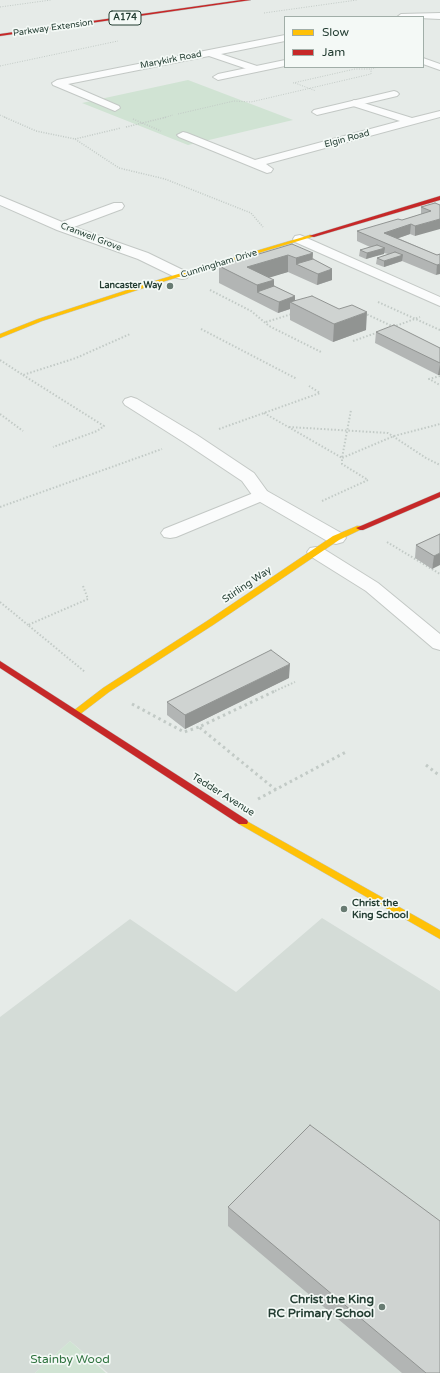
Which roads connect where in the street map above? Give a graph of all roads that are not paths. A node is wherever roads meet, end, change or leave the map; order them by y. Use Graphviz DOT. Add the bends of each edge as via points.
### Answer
graph roads {
  1 [pos="218,0"];
  2 [pos="249,0"];
  3 [pos="424,16"];
  4 [pos="440,16"];
  5 [pos="0,30"];
  6 [pos="0,35"];
  7 [pos="284,38"];
  8 [pos="209,53"];
  9 [pos="424,61"];
  10 [pos="284,63"];
  11 [pos="440,67"];
  12 [pos="256,69"];
  13 [pos="218,77"];
  14 [pos="46,79"];
  15 [pos="57,83"];
  16 [pos="394,94"];
  17 [pos="117,103"];
  18 [pos="354,103"];
  19 [pos="317,112"];
  20 [pos="440,114"];
  21 [pos="410,121"];
  22 [pos="183,135"];
  23 [pos="215,137"];
  24 [pos="198,141"];
  25 [pos="253,164"];
  26 [pos="270,171"];
  27 [pos="440,198"];
  28 [pos="2,202"];
  29 [pos="118,206"];
  30 [pos="62,227"];
  31 [pos="300,239"];
  32 [pos="182,275"];
  33 [pos="440,302"];
  34 [pos="0,336"];
  35 [pos="131,402"];
  36 [pos="440,494"];
  37 [pos="261,495"];
  38 [pos="170,533"];
  39 [pos="336,538"];
  40 [pos="316,552"];
  41 [pos="440,644"];
  42 [pos="0,664"];
  43 [pos="76,713"];
  44 [pos="440,936"];
  1 -- 5 [label="street, Parkway Extension / A174"];
  2 -- 6 [label="street, Parkway Extension / A174"];
  3 -- 4 [label="street"];
  7 -- 8 [label="street, Marykirk Road"];
  8 -- 12 [label="street"];
  8 -- 15 [label="street, Marykirk Road"];
  9 -- 11 [label="street"];
  10 -- 12 [label="lane"];
  12 -- 13 [label="lane"];
  14 -- 15 [label="street"];
  15 -- 17 [label="street" via="103,103"];
  16 -- 18 [label="lane"];
  18 -- 19 [label="lane"];
  18 -- 21 [label="street"];
  20 -- 21 [label="street, Elgin Road"];
  21 -- 25 [label="street, Elgin Road"];
  22 -- 24 [label="street"];
  23 -- 24 [label="street"];
  24 -- 25 [label="street"];
  25 -- 26 [label="street"];
  27 -- 31 [label="street, Cunningham Drive"];
  28 -- 30 [label="street, Cranwell Grove"];
  29 -- 30 [label="street"];
  30 -- 32 [label="street, Cranwell Grove" via="143,256"];
  31 -- 32 [label="street, Cunningham Drive"];
  31 -- 33 [label="street"];
  32 -- 34 [label="street, Cunningham Drive" via="40,320"];
  35 -- 37 [label="street" via="248,477"];
  36 -- 39 [label="street, Stirling Way"];
  37 -- 38 [label="lane"];
  37 -- 39 [label="street"];
  39 -- 40 [label="street, Stirling Way"];
  40 -- 41 [label="lane" via="372,587"];
  40 -- 43 [label="street, Stirling Way" via="106,690"];
  42 -- 43 [label="street, Tedder Avenue"];
  43 -- 44 [label="street, Tedder Avenue" via="230,814"];
}
